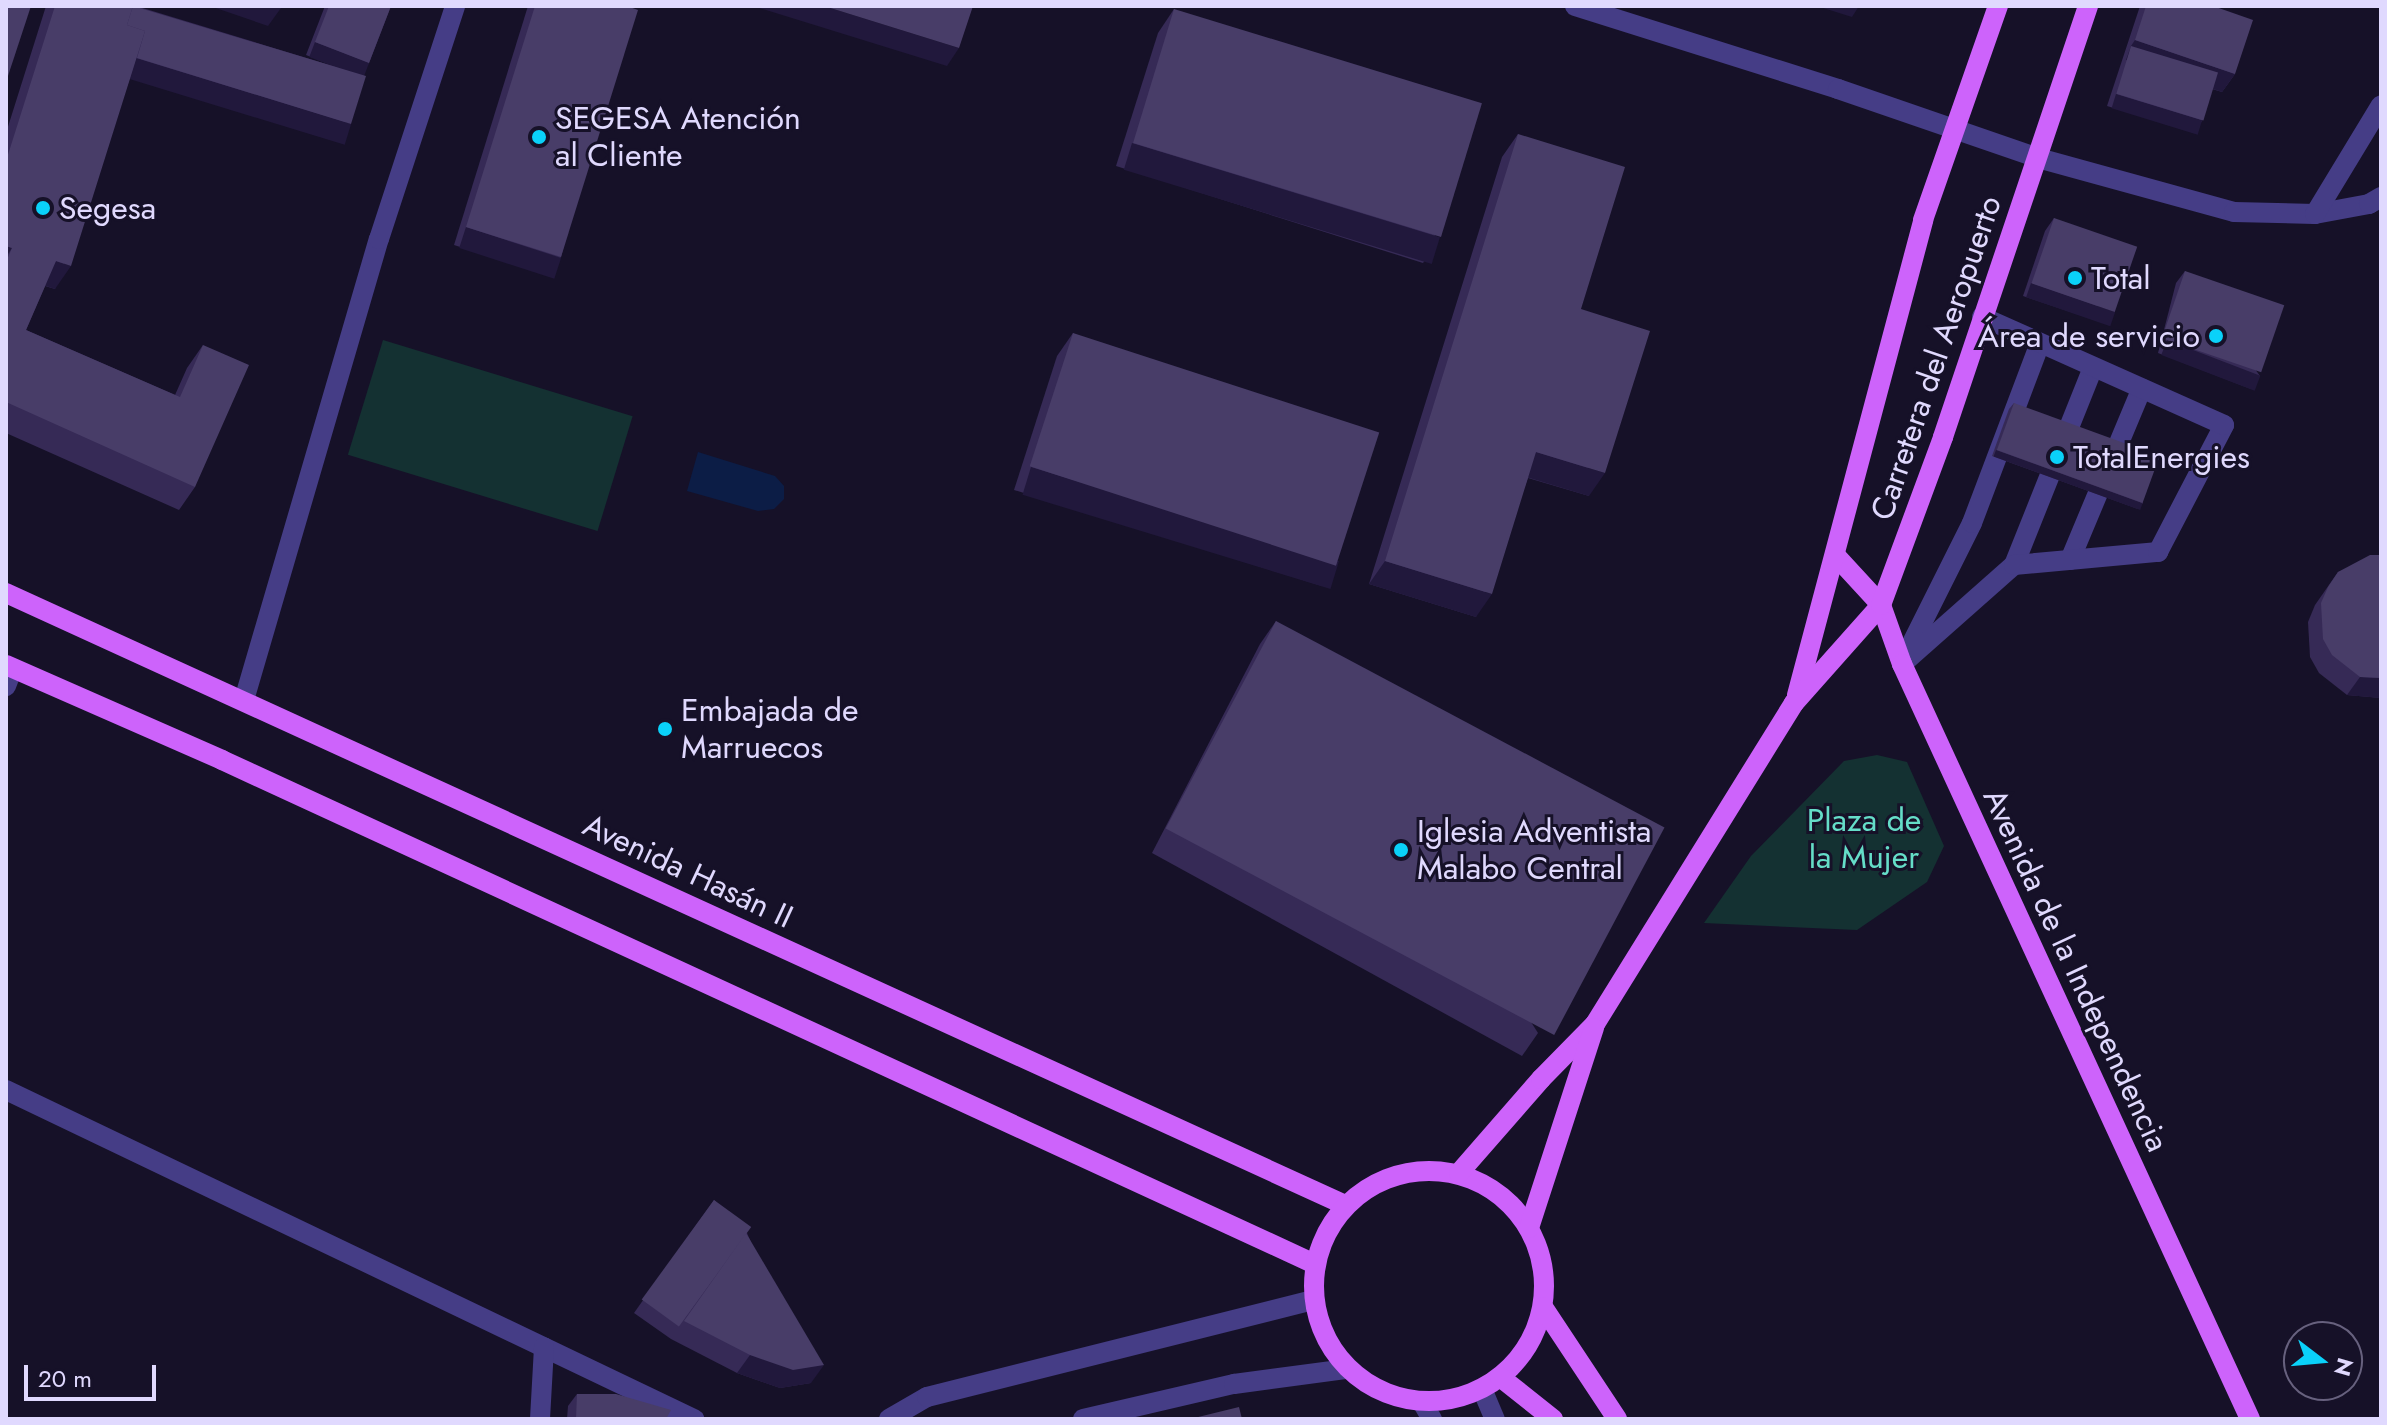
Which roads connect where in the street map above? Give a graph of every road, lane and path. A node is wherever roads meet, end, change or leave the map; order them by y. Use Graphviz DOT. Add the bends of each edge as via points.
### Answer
graph roads {
  1 [pos="455,6"];
  2 [pos="1575,6"];
  3 [pos="1998,6"];
  4 [pos="2088,6"];
  5 [pos="2381,105"];
  6 [pos="1957,131"];
  7 [pos="2038,158"];
  8 [pos="2381,197"];
  9 [pos="2315,214"];
  10 [pos="1982,317"];
  11 [pos="2040,343"];
  12 [pos="2093,367"];
  13 [pos="2142,388"];
  14 [pos="1836,556"];
  15 [pos="2070,560"];
  16 [pos="2014,565"];
  17 [pos="6,593"];
  18 [pos="1881,605"];
  19 [pos="1902,664"];
  20 [pos="8,673"];
  21 [pos="244,700"];
  22 [pos="1794,703"];
  23 [pos="1595,1024"];
  24 [pos="6,1090"];
  25 [pos="1459,1173"];
  26 [pos="1345,1205"];
  27 [pos="1529,1228"];
  28 [pos="1315,1264"];
  29 [pos="1313,1300"];
  30 [pos="1543,1307"];
  31 [pos="544,1347"];
  32 [pos="1347,1369"];
  33 [pos="1500,1377"];
  34 [pos="1482,1389"];
  35 [pos="1427,1410"];
  36 [pos="540,1419"];
  37 [pos="694,1419"];
  38 [pos="889,1419"];
  39 [pos="1083,1419"];
  40 [pos="1495,1419"];
  41 [pos="1553,1419"];
  42 [pos="1617,1419"];
  43 [pos="2250,1419"];
  1 -- 21 [label="street" via="379,239"];
  2 -- 6 [label="street"];
  3 -- 6 [label="main road, Carretera del Aeropuerto"];
  4 -- 7 [label="main road, Carretera del Aeropuerto"];
  5 -- 9 [label="street"];
  6 -- 7 [label="street"];
  6 -- 14 [label="main road, Carretera del Aeropuerto" via="1923,220"];
  7 -- 9 [label="street" via="2234,212"];
  7 -- 10 [label="main road, Carretera del Aeropuerto"];
  8 -- 9 [label="street"];
  10 -- 11 [label="street"];
  10 -- 18 [label="main road, Carretera del Aeropuerto"];
  11 -- 12 [label="street"];
  11 -- 19 [label="street" via="1972,523"];
  12 -- 13 [label="street"];
  12 -- 16 [label="street"];
  13 -- 15 [label="street"];
  13 -- 15 [label="street" via="2224,425 2158,552"];
  14 -- 18 [label="main road, Avenida de la Independencia"];
  14 -- 22 [label="main road, Carretera del Aeropuerto"];
  15 -- 16 [label="street"];
  16 -- 19 [label="street"];
  17 -- 21 [label="main road, Avenida Hasán II"];
  18 -- 19 [label="main road, Avenida de la Independencia"];
  18 -- 22 [label="main road, Carretera del Aeropuerto"];
  19 -- 43 [label="main road, Avenida de la Independencia"];
  20 -- 28 [label="main road" via="222,760"];
  21 -- 26 [label="main road, Avenida Hasán II"];
  22 -- 23 [label="main road, Carretera del Aeropuerto"];
  23 -- 25 [label="main road, Carretera del Aeropuerto"];
  23 -- 27 [label="main road, Carretera del Aeropuerto"];
  24 -- 31 [label="street"];
  25 -- 26 [label="main road" via="1428,1169 1398,1174 1369,1185"];
  25 -- 27 [label="main road" via="1499,1194"];
  26 -- 28 [label="main road" via="1326,1233"];
  27 -- 30 [label="main road" via="1540,1252"];
  28 -- 29 [label="main road"];
  29 -- 32 [label="main road" via="1331,1348"];
  29 -- 38 [label="street" via="927,1397"];
  30 -- 33 [label="main road" via="1520,1357"];
  30 -- 42 [label="main road"];
  31 -- 36 [label="street"];
  31 -- 37 [label="street"];
  32 -- 35 [label="main road" via="1369,1386"];
  32 -- 39 [label="street" via="1234,1384"];
  33 -- 34 [label="main road"];
  33 -- 41 [label="main road"];
  34 -- 35 [label="main road"];
  34 -- 40 [label="street"];
}
